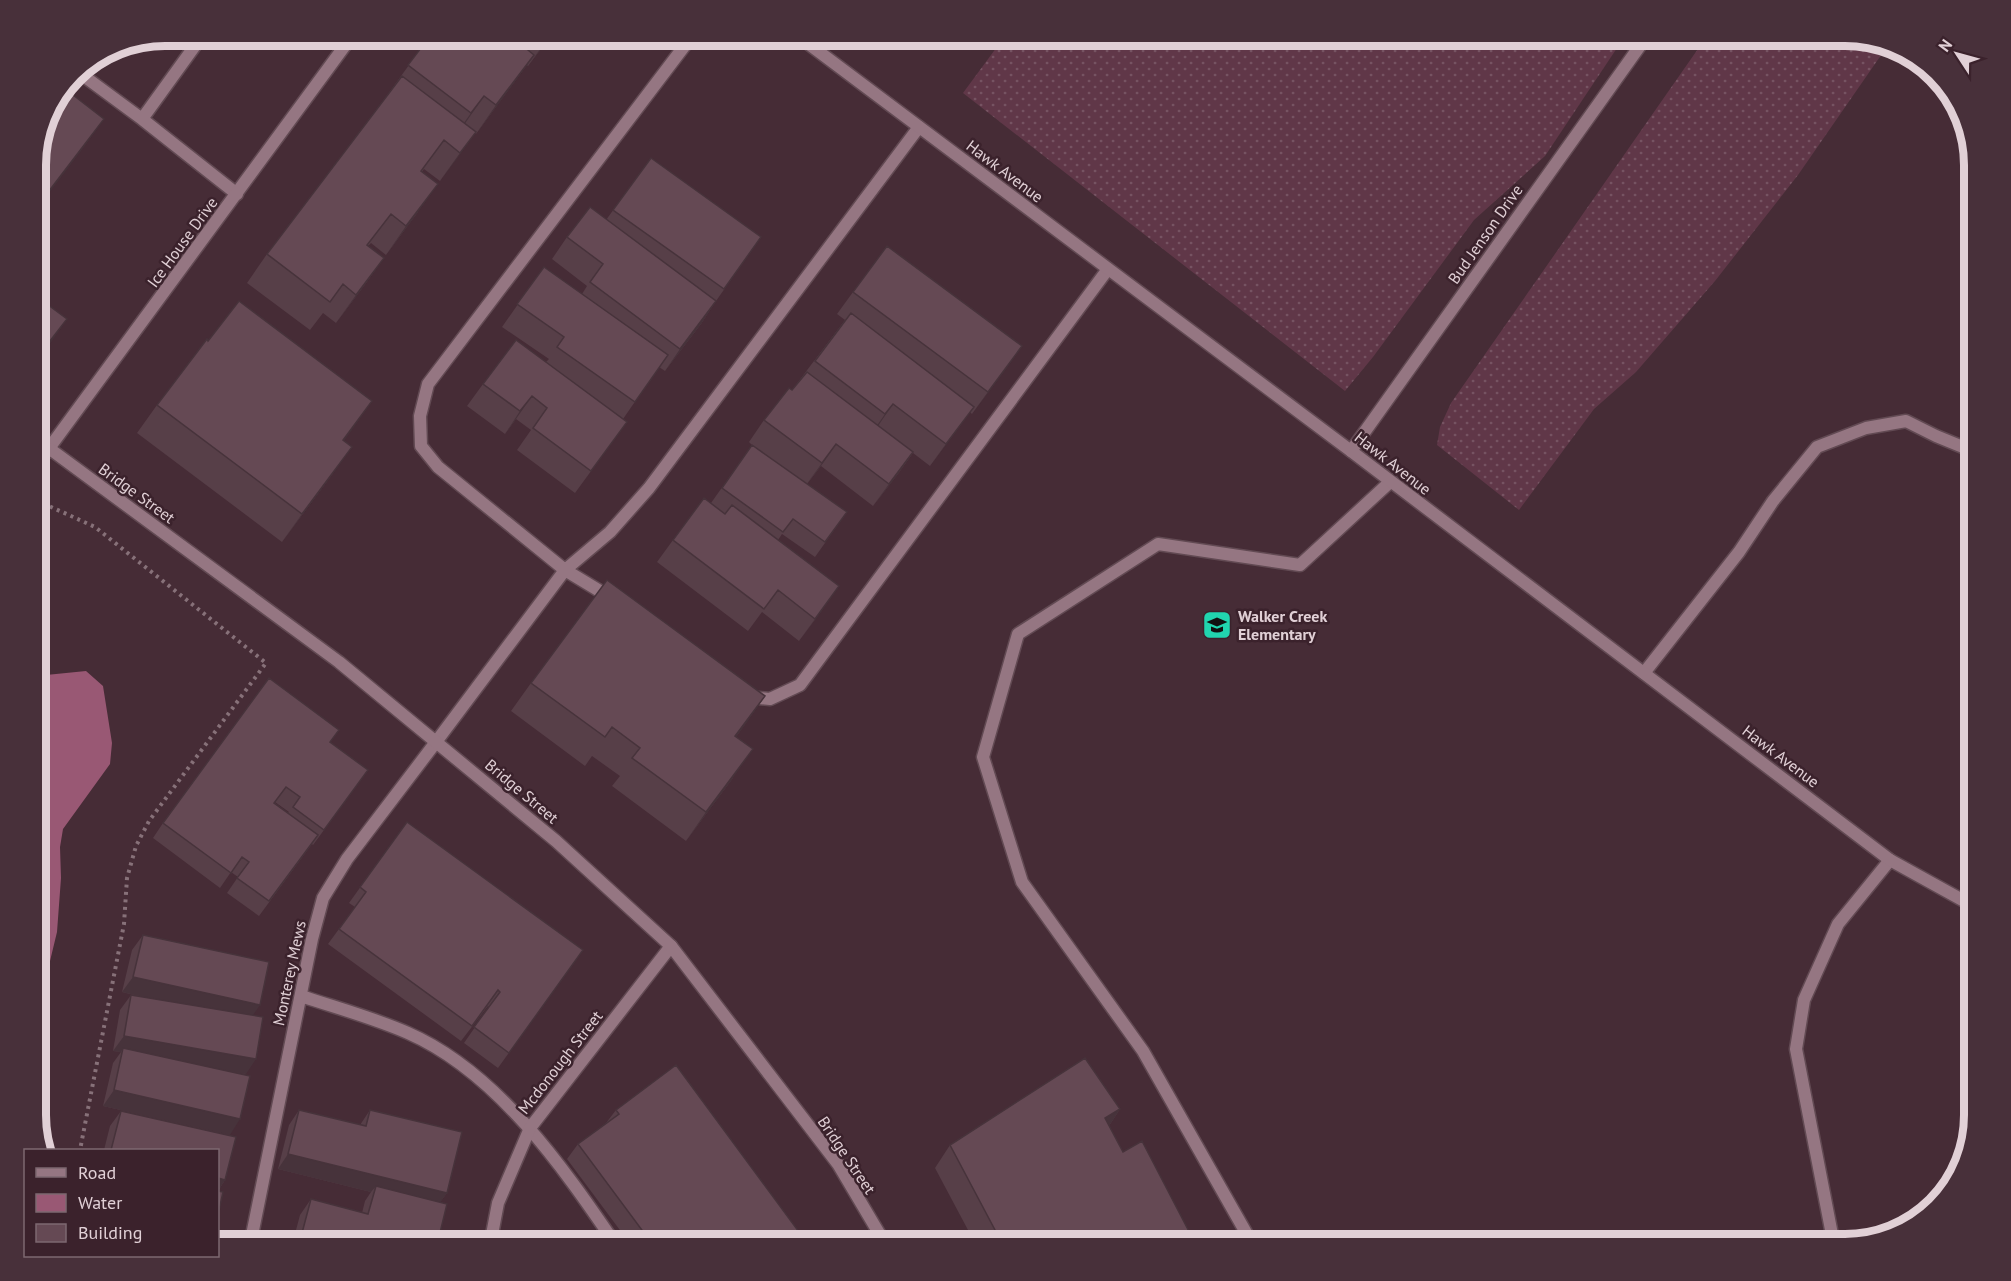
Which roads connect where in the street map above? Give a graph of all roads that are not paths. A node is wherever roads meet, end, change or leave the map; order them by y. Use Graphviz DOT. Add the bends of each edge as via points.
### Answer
graph roads {
  1 [pos="195,46"];
  2 [pos="345,46"];
  3 [pos="684,46"];
  4 [pos="811,46"];
  5 [pos="1640,46"];
  6 [pos="85,77"];
  7 [pos="142,119"];
  8 [pos="919,127"];
  9 [pos="237,194"];
  10 [pos="1108,269"];
  11 [pos="1964,447"];
  12 [pos="50,449"];
  13 [pos="1351,451"];
  14 [pos="47,453"];
  15 [pos="1390,482"];
  16 [pos="565,570"];
  17 [pos="627,609"];
  18 [pos="1644,673"];
  19 [pos="735,690"];
  20 [pos="436,742"];
  21 [pos="1890,860"];
  22 [pos="1964,901"];
  23 [pos="671,946"];
  24 [pos="301,996"];
  25 [pos="530,1128"];
  26 [pos="252,1234"];
  27 [pos="492,1234"];
  28 [pos="608,1234"];
  29 [pos="879,1234"];
  30 [pos="1247,1234"];
  31 [pos="1832,1234"];
  1 -- 7 [label="street"];
  2 -- 9 [label="street, Ice House Drive"];
  3 -- 16 [label="street" via="428,384 420,416 421,446 438,466"];
  4 -- 8 [label="street, Hawk Avenue"];
  5 -- 13 [label="street, Bud Jenson Drive"];
  6 -- 7 [label="street"];
  7 -- 9 [label="street"];
  8 -- 10 [label="street, Hawk Avenue"];
  8 -- 16 [label="street, Monterey Mews" via="649,488 610,532"];
  9 -- 12 [label="street, Ice House Drive"];
  10 -- 13 [label="street, Hawk Avenue"];
  10 -- 19 [label="street" via="800,685 770,699 744,696"];
  11 -- 18 [label="street" via="1906,421 1866,428 1816,447"];
  12 -- 14 [label="street, Ice House Drive"];
  12 -- 20 [label="street, Bridge Street" via="339,662"];
  13 -- 15 [label="street, Hawk Avenue"];
  15 -- 18 [label="street, Hawk Avenue"];
  15 -- 30 [label="street" via="1299,565 1158,544 1018,633 983,758 1022,882 1143,1051"];
  16 -- 17 [label="street"];
  16 -- 20 [label="street, Monterey Mews"];
  18 -- 21 [label="street, Hawk Avenue"];
  20 -- 23 [label="street, Bridge Street" via="556,841"];
  20 -- 24 [label="street, Monterey Mews" via="346,859 323,898"];
  21 -- 22 [label="street, Hawk Avenue"];
  21 -- 31 [label="street" via="1838,924 1804,1000 1796,1048"];
  23 -- 25 [label="street, Mcdonough Street"];
  23 -- 29 [label="street, Bridge Street" via="838,1164"];
  24 -- 25 [label="street" via="410,1034 442,1052 493,1090"];
  24 -- 26 [label="street, Monterey Mews"];
  25 -- 27 [label="street, Mcdonough Street" via="498,1203"];
  25 -- 28 [label="street"];
}
